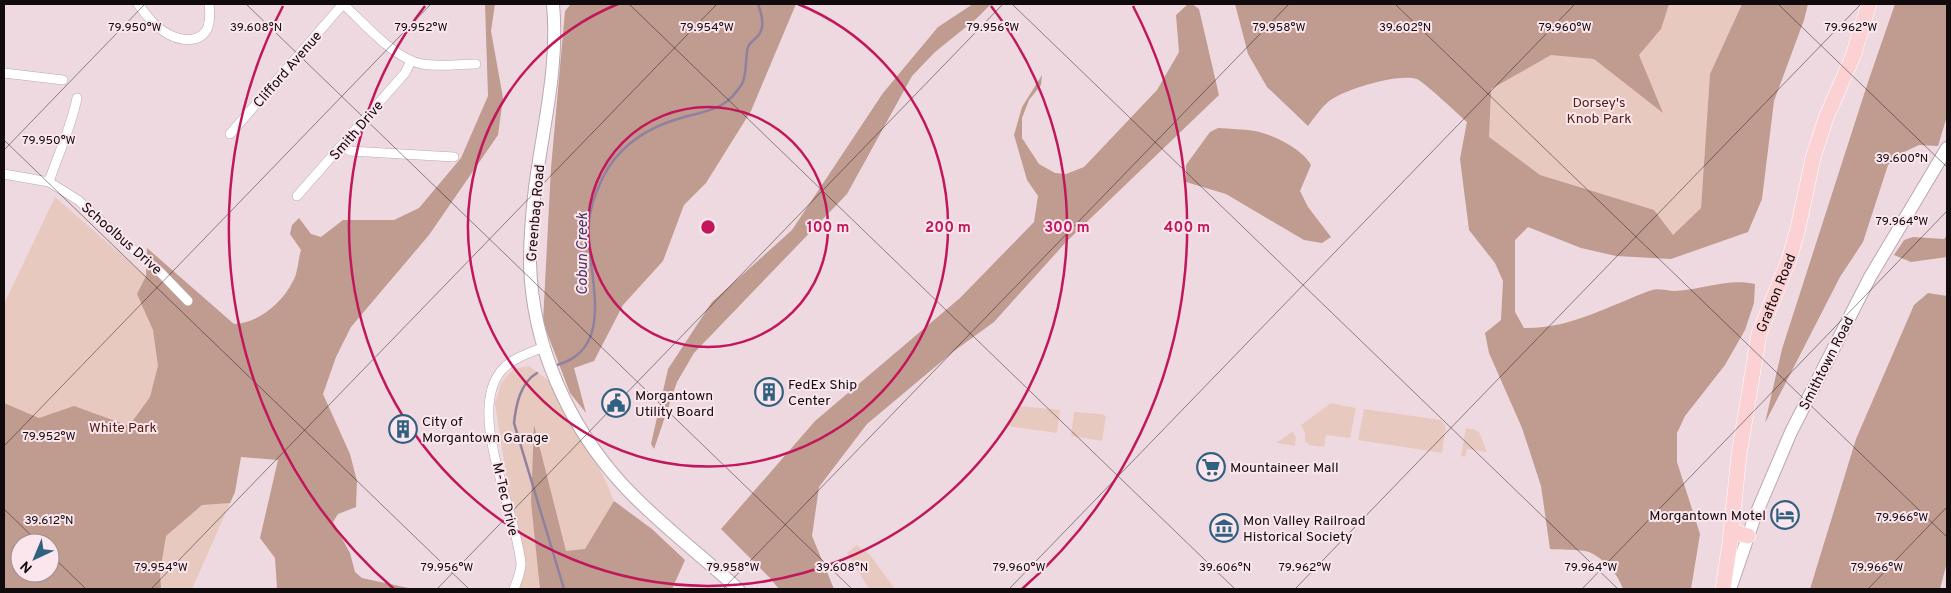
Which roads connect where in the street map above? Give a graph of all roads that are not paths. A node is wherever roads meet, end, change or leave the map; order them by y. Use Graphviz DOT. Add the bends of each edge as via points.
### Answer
graph roads {
  1 [pos="138,4"];
  2 [pos="210,4"];
  3 [pos="343,4"];
  4 [pos="553,4"];
  5 [pos="1869,4"];
  6 [pos="411,61"];
  7 [pos="476,64"];
  8 [pos="4,73"];
  9 [pos="63,80"];
  10 [pos="77,98"];
  11 [pos="230,134"];
  12 [pos="344,145"];
  13 [pos="1947,148"];
  14 [pos="454,157"];
  15 [pos="4,174"];
  16 [pos="49,182"];
  17 [pos="297,196"];
  18 [pos="188,301"];
  19 [pos="544,347"];
  20 [pos="1731,531"];
  21 [pos="1748,536"];
  22 [pos="514,589"];
  23 [pos="738,589"];
  24 [pos="1723,589"];
  25 [pos="1730,589"];
  1 -- 2 [label="street" via="159,28 186,40 195,39 208,27"];
  3 -- 6 [label="street"];
  3 -- 11 [label="street, Clifford Avenue"];
  4 -- 19 [label="main road, Greenbag Road" via="555,51 530,233 533,295"];
  5 -- 20 [label="main road, Grafton Road" via="1853,56 1826,118 1790,256 1759,334 1738,455"];
  6 -- 7 [label="street" via="432,65"];
  6 -- 12 [label="street, Smith Drive" via="405,73"];
  8 -- 9 [label="street"];
  10 -- 16 [label="street"];
  12 -- 14 [label="street" via="350,151"];
  12 -- 17 [label="street, Smith Drive"];
  13 -- 21 [label="main road, Smithtown Road" via="1853,309 1784,448"];
  15 -- 16 [label="street"];
  16 -- 18 [label="street, Schoolbus Drive" via="78,200"];
  19 -- 22 [label="street, M-Tec Drive" via="513,361 501,371 489,398 492,442 521,565"];
  19 -- 23 [label="main road, Greenbag Road" via="560,389 591,447 634,496"];
  20 -- 21 [label="main road"];
  20 -- 24 [label="main road, Grafton Road"];
  21 -- 25 [label="main road, Smithtown Road"];
}
